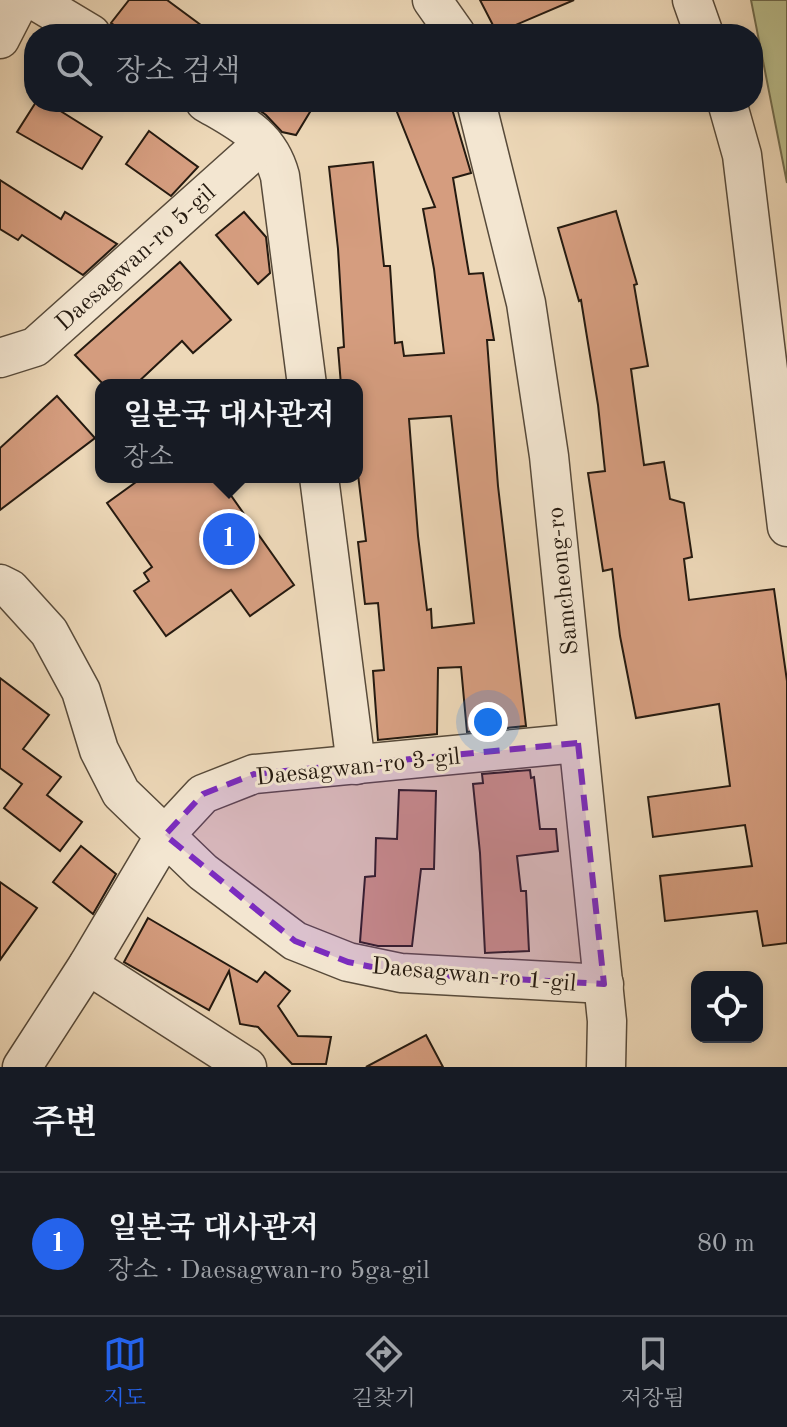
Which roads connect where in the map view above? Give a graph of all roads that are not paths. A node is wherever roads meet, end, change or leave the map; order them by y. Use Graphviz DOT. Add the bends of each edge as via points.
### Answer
graph roads {
  1 [pos="20,0"];
  2 [pos="34,0"];
  3 [pos="432,0"];
  4 [pos="692,0"];
  5 [pos="74,24"];
  6 [pos="449,24"];
  7 [pos="700,24"];
  8 [pos="0,39"];
  9 [pos="222,112"];
  10 [pos="478,112"];
  11 [pos="730,112"];
  12 [pos="263,143"];
  13 [pos="0,358"];
  14 [pos="306,379"];
  15 [pos="320,483"];
  16 [pos="787,527"];
  17 [pos="0,584"];
  18 [pos="578,743"];
  19 [pos="356,765"];
  20 [pos="165,835"];
  21 [pos="88,965"];
  22 [pos="604,984"];
  23 [pos="22,1067"];
  24 [pos="247,1067"];
  25 [pos="606,1067"];
  1 -- 8 [label="street"];
  2 -- 5 [label="street"];
  3 -- 6 [label="street"];
  4 -- 7 [label="street"];
  9 -- 12 [label="street"];
  10 -- 18 [label="street, Samcheong-ro" via="526,303 549,456"];
  11 -- 16 [label="street" via="742,155"];
  12 -- 13 [label="street, Daesagwan-ro 5-gil" via="35,347"];
  12 -- 14 [label="street" via="274,155 280,176"];
  15 -- 19 [label="street"];
  17 -- 20 [label="street, Daesagwan-ro 1-gil" via="49,632 81,691 99,750 121,793"];
  18 -- 19 [label="street, Daesagwan-ro 3-gil"];
  18 -- 22 [label="street, Samcheong-ro"];
  19 -- 20 [label="street, Daesagwan-ro 3-gil" via="254,774 203,794"];
  20 -- 21 [label="street, Daesagwan-ro 3-gil"];
  20 -- 22 [label="street, Daesagwan-ro 1-gil" via="203,872 295,941 348,962 401,973"];
  21 -- 23 [label="street, Daesagwan-ro 3-gil"];
  21 -- 24 [label="street"];
  22 -- 25 [label="street, Samcheong-ro"];
}
